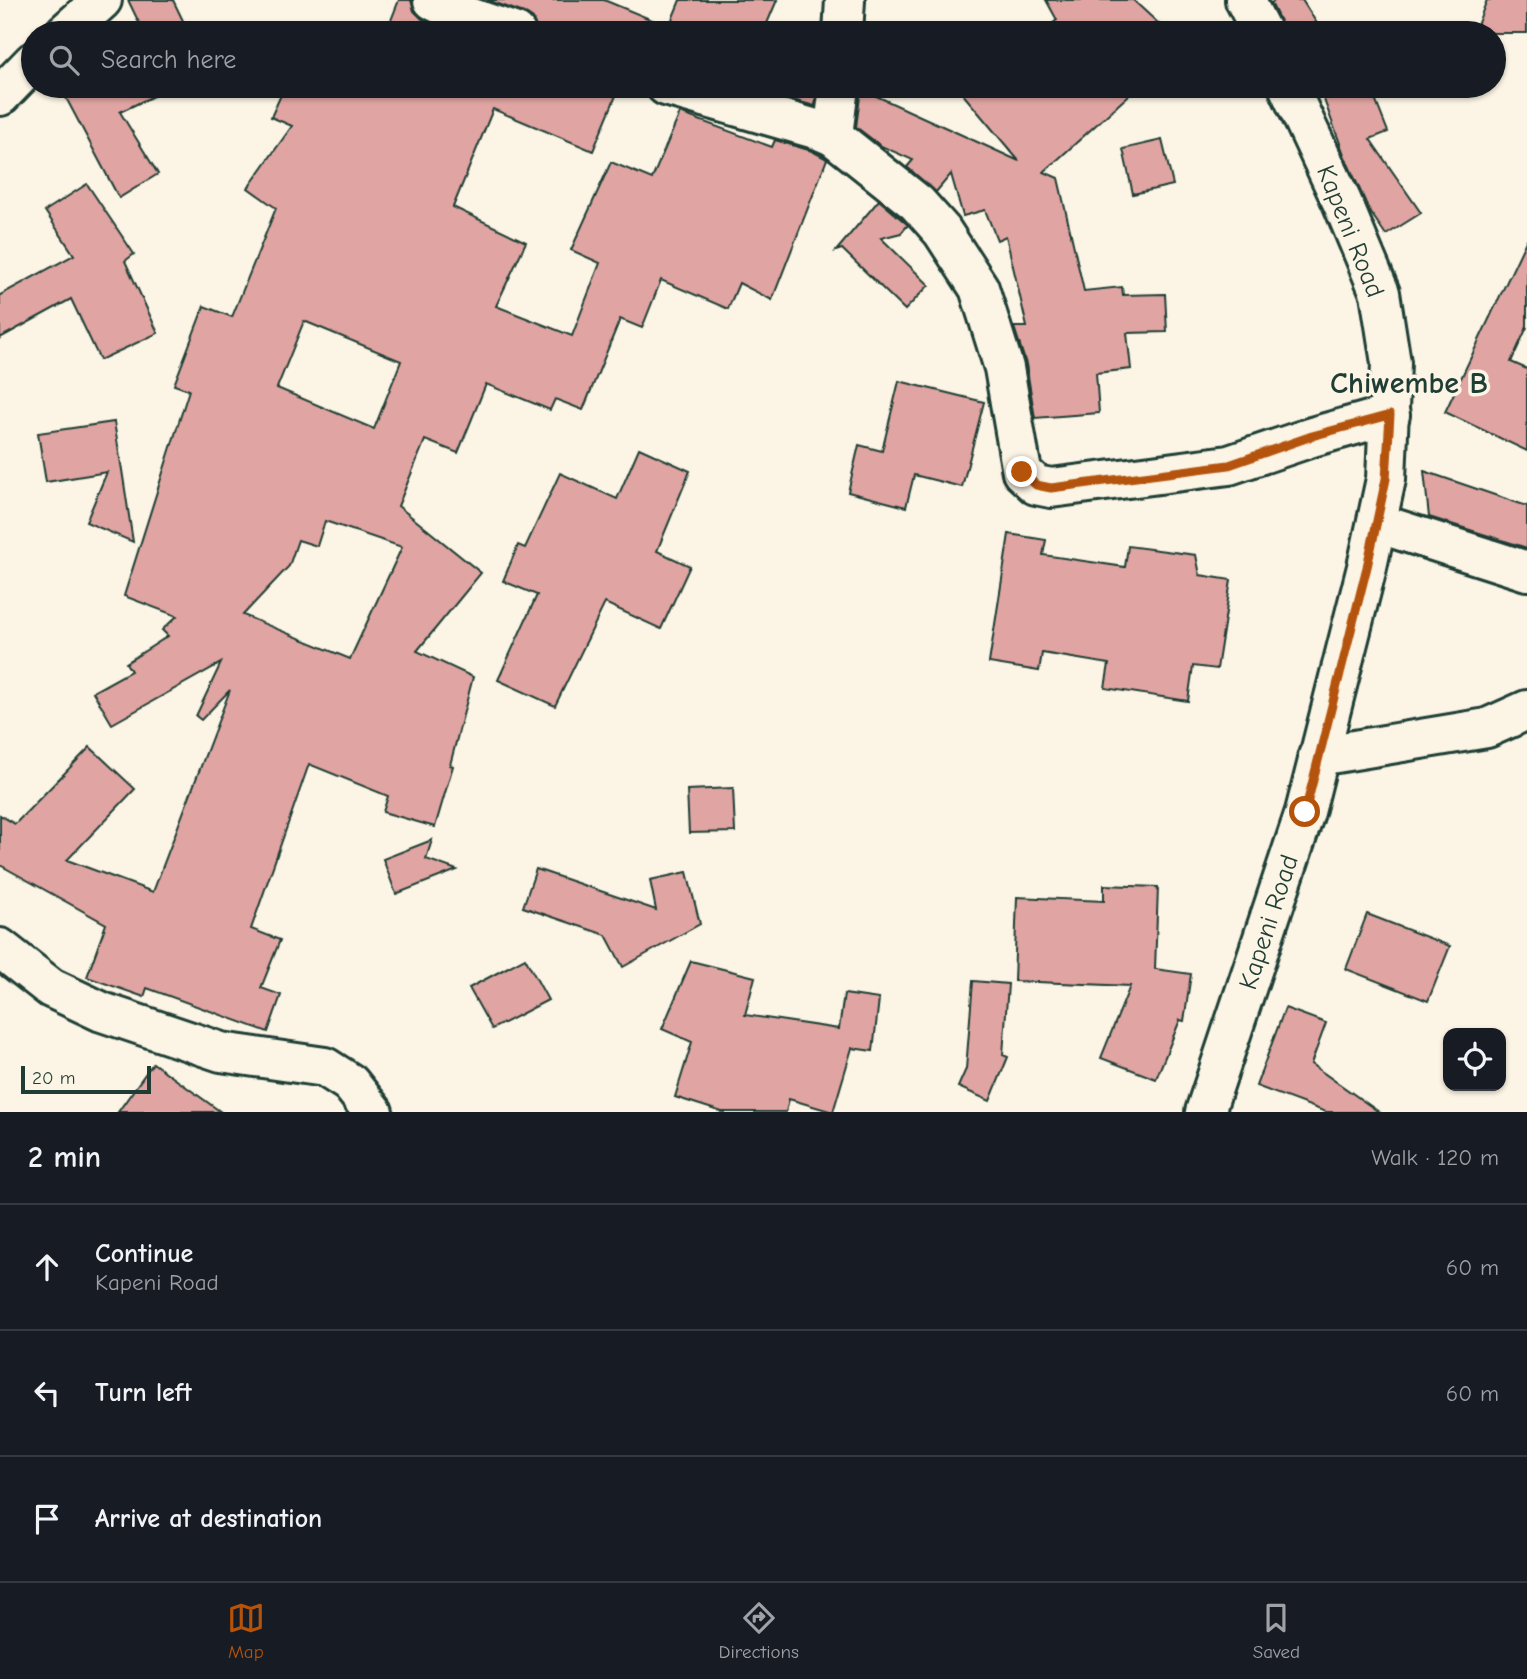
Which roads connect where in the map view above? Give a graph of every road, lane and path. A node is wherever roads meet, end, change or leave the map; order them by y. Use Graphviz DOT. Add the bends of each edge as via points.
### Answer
graph roads {
  1 [pos="102,0"];
  2 [pos="433,0"];
  3 [pos="845,0"];
  4 [pos="1245,0"];
  5 [pos="78,21"];
  6 [pos="481,21"];
  7 [pos="844,21"];
  8 [pos="1256,21"];
  9 [pos="21,74"];
  10 [pos="0,96"];
  11 [pos="707,98"];
  12 [pos="838,98"];
  13 [pos="1294,98"];
  14 [pos="833,136"];
  15 [pos="1390,415"];
  16 [pos="1377,523"];
  17 [pos="1527,571"];
  18 [pos="1527,710"];
  19 [pos="1318,756"];
  20 [pos="0,948"];
  21 [pos="373,1112"];
  22 [pos="1205,1112"];
  1 -- 5 [label="street"];
  2 -- 6 [label="street"];
  3 -- 7 [label="street"];
  4 -- 8 [label="street"];
  9 -- 10 [label="street"];
  11 -- 14 [label="street"];
  12 -- 14 [label="street"];
  13 -- 15 [label="street, Kapeni Road" via="1380,293 1391,363"];
  14 -- 15 [label="street" via="916,203 942,231 979,288 1004,368 1022,472 1036,485 1051,488 1229,465"];
  15 -- 16 [label="street, Kapeni Road" via="1386,479"];
  16 -- 17 [label="street"];
  16 -- 19 [label="street, Kapeni Road"];
  18 -- 19 [label="street" via="1487,728"];
  19 -- 22 [label="street, Kapeni Road" via="1305,812"];
  20 -- 21 [label="street" via="51,988 102,1012 221,1052 325,1067 351,1083"];
}
